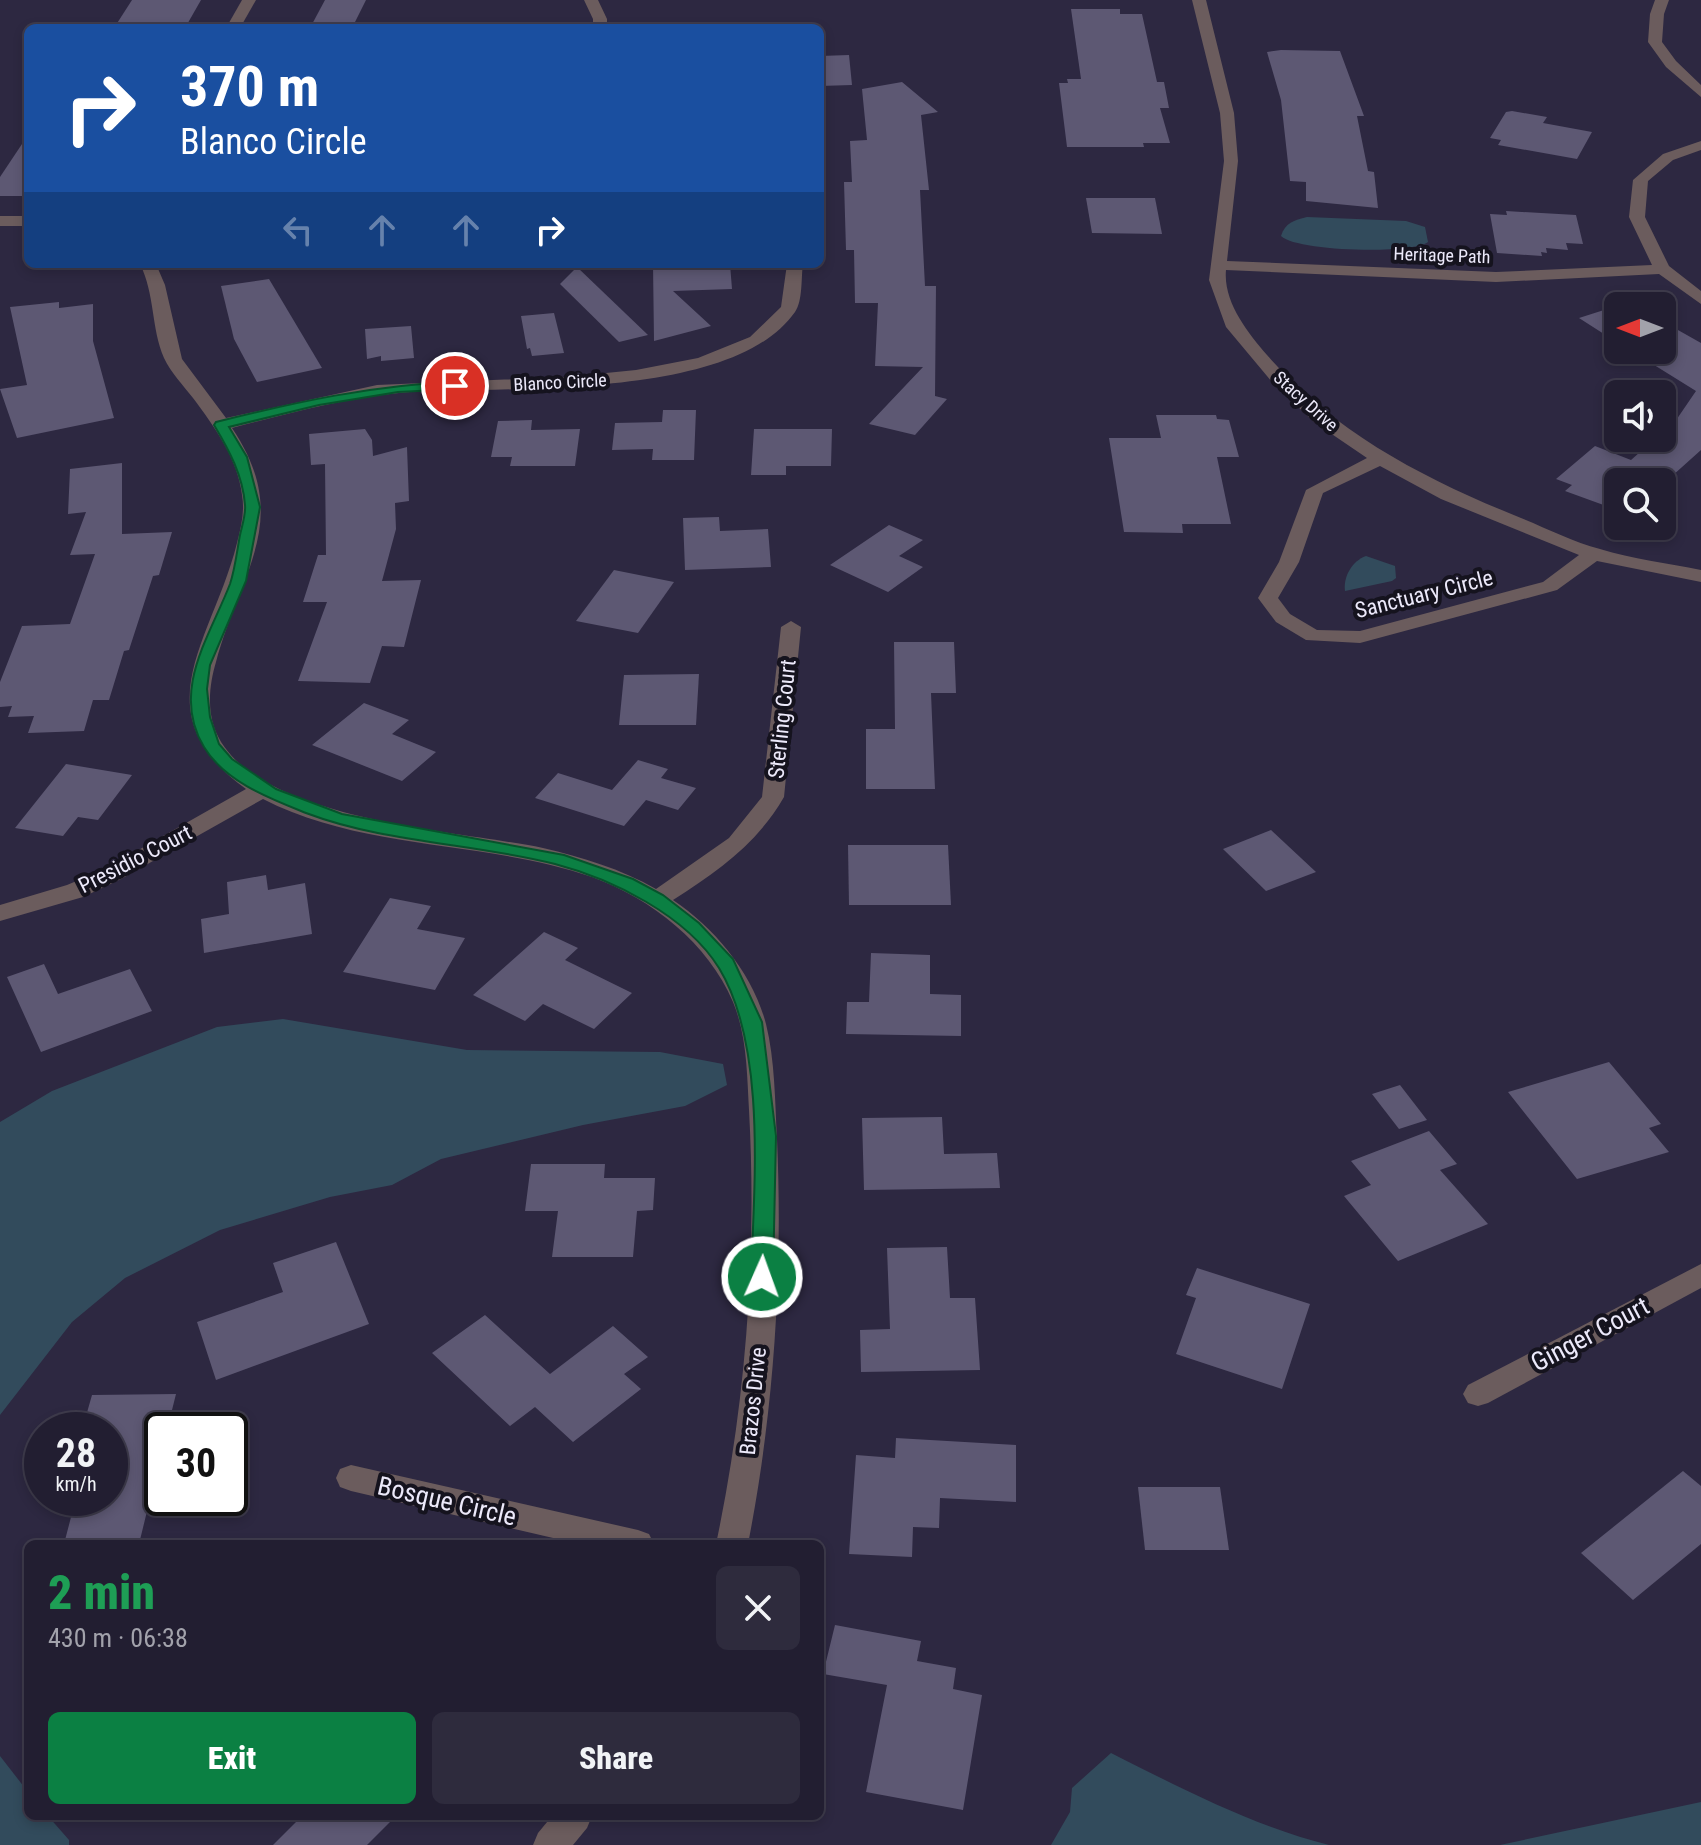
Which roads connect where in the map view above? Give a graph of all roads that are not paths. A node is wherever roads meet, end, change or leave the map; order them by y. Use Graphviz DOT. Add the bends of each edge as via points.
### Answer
graph roads {
  1 [pos="249,0"];
  2 [pos="591,0"];
  3 [pos="1199,0"];
  4 [pos="1662,0"];
  5 [pos="235,24"];
  6 [pos="600,24"];
  7 [pos="1701,93"];
  8 [pos="1701,145"];
  9 [pos="0,221"];
  10 [pos="24,221"];
  11 [pos="1219,265"];
  12 [pos="151,268"];
  13 [pos="795,268"];
  14 [pos="1662,269"];
  15 [pos="1701,299"];
  16 [pos="221,425"];
  17 [pos="1380,459"];
  18 [pos="1593,554"];
  19 [pos="1701,576"];
  20 [pos="791,627"];
  21 [pos="263,789"];
  22 [pos="657,899"];
  23 [pos="0,913"];
  24 [pos="1701,1275"];
  25 [pos="1478,1394"];
  26 [pos="351,1478"];
  27 [pos="621,1540"];
  28 [pos="733,1540"];
  29 [pos="572,1820"];
  30 [pos="550,1845"];
  1 -- 5 [label="street"];
  2 -- 6 [label="street"];
  3 -- 11 [label="street, Stacy Drive" via="1227,113 1231,161"];
  4 -- 7 [label="street" via="1655,42"];
  8 -- 14 [label="street" via="1668,157 1641,180 1637,217"];
  9 -- 10 [label="street"];
  11 -- 14 [label="street, Heritage Path" via="1505,277"];
  11 -- 17 [label="street, Stacy Drive" via="1217,280 1234,327 1320,418"];
  12 -- 16 [label="street, Brazos Drive" via="171,355"];
  13 -- 16 [label="street, Blanco Circle" via="796,293 774,327 708,361 604,381 398,388"];
  14 -- 15 [label="street"];
  16 -- 21 [label="street, Brazos Drive" via="240,457 253,507 238,581 202,665 202,717 211,746"];
  17 -- 18 [label="street, Stacy Drive" via="1448,495"];
  17 -- 18 [label="street, Sanctuary Circle" via="1315,490 1289,562 1268,598 1283,618 1313,636 1360,637 1550,586"];
  18 -- 19 [label="street, Stacy Drive"];
  20 -- 22 [label="street, Sterling Court" via="773,797 748,835"];
  21 -- 22 [label="street, Brazos Drive" via="339,819 558,859"];
  21 -- 23 [label="street, Presidio Court" via="113,874"];
  22 -- 28 [label="street, Brazos Drive" via="726,964 753,1022 766,1136 760,1362"];
  24 -- 25 [label="street, Ginger Court"];
  26 -- 27 [label="street, Bosque Circle"];
  29 -- 30 [label="street"];
}
